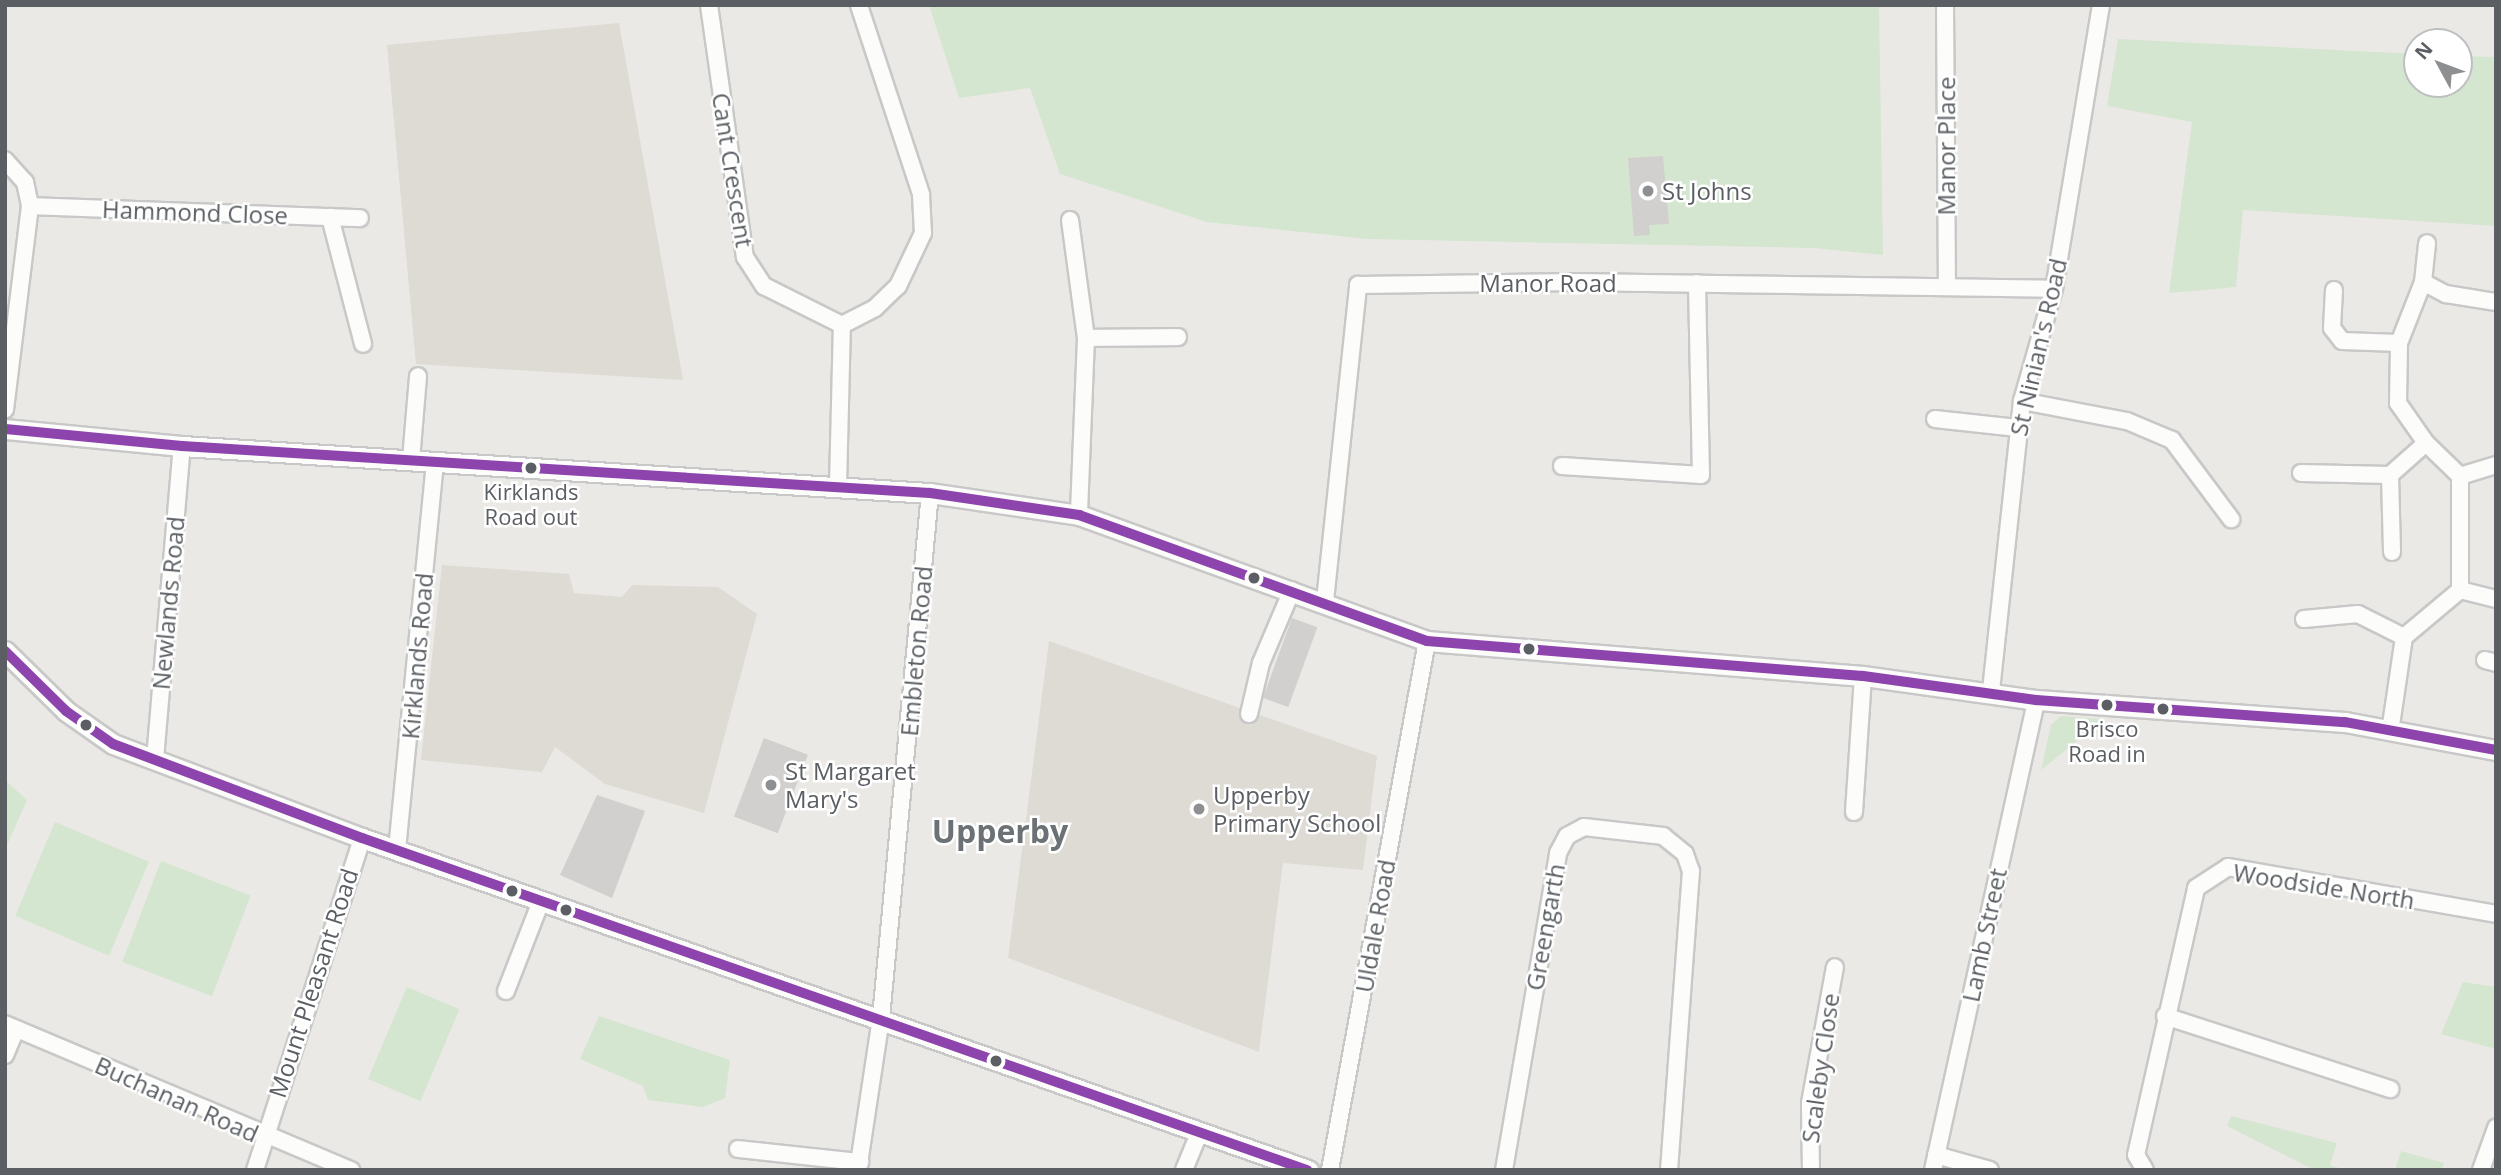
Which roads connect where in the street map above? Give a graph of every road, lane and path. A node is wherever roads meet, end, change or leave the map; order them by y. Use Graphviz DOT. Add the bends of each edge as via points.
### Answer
graph roads {
  1 [pos="709,5"];
  2 [pos="859,5"];
  3 [pos="1945,5"];
  4 [pos="2101,5"];
  5 [pos="5,160"];
  6 [pos="30,206"];
  7 [pos="330,216"];
  8 [pos="360,218"];
  9 [pos="1070,220"];
  10 [pos="2427,243"];
  11 [pos="2423,282"];
  12 [pos="1697,283"];
  13 [pos="1947,286"];
  14 [pos="2054,289"];
  15 [pos="2334,290"];
  16 [pos="2496,302"];
  17 [pos="842,325"];
  18 [pos="1178,337"];
  19 [pos="1086,338"];
  20 [pos="2399,343"];
  21 [pos="363,344"];
  22 [pos="418,376"];
  23 [pos="2021,401"];
  24 [pos="5,409"];
  25 [pos="1935,419"];
  26 [pos="2018,428"];
  27 [pos="5,429"];
  28 [pos="2426,443"];
  29 [pos="182,446"];
  30 [pos="411,460"];
  31 [pos="435,461"];
  32 [pos="2496,465"];
  33 [pos="1562,466"];
  34 [pos="2301,473"];
  35 [pos="2390,475"];
  36 [pos="2460,476"];
  37 [pos="838,486"];
  38 [pos="930,493"];
  39 [pos="1079,515"];
  40 [pos="2231,519"];
  41 [pos="2392,552"];
  42 [pos="1292,590"];
  43 [pos="2460,590"];
  44 [pos="2496,599"];
  45 [pos="1325,601"];
  46 [pos="2304,619"];
  47 [pos="2404,637"];
  48 [pos="1427,641"];
  49 [pos="5,651"];
  50 [pos="1863,676"];
  51 [pos="1991,691"];
  52 [pos="2036,699"];
  53 [pos="1249,714"];
  54 [pos="2390,732"];
  55 [pos="2496,750"];
  56 [pos="155,759"];
  57 [pos="1854,812"];
  58 [pos="362,838"];
  59 [pos="397,850"];
  60 [pos="541,901"];
  61 [pos="2496,914"];
  62 [pos="1835,967"];
  63 [pos="506,991"];
  64 [pos="2165,1016"];
  65 [pos="881,1018"];
  66 [pos="11,1027"];
  67 [pos="5,1055"];
  68 [pos="2390,1088"];
  69 [pos="2496,1128"];
  70 [pos="1200,1131"];
  71 [pos="262,1137"];
  72 [pos="738,1149"];
  73 [pos="1934,1163"];
  74 [pos="859,1166"];
  75 [pos="255,1170"];
  76 [pos="351,1170"];
  77 [pos="1184,1170"];
  78 [pos="1308,1170"];
  79 [pos="1330,1170"];
  80 [pos="1504,1170"];
  81 [pos="1669,1170"];
  82 [pos="1811,1170"];
  83 [pos="1990,1170"];
  84 [pos="2145,1170"];
  85 [pos="2480,1170"];
  1 -- 17 [label="street, Cant Crescent" via="745,257 764,286"];
  2 -- 17 [label="street" via="920,194 923,233 898,286 875,308"];
  3 -- 13 [label="street, Manor Place"];
  4 -- 14 [label="street, St Ninian's Road"];
  5 -- 6 [label="street" via="25,182"];
  6 -- 7 [label="street, Hammond Close"];
  6 -- 24 [label="street"];
  7 -- 8 [label="street, Hammond Close"];
  7 -- 21 [label="street"];
  9 -- 19 [label="street"];
  10 -- 11 [label="street"];
  11 -- 16 [label="street" via="2446,294"];
  11 -- 20 [label="street"];
  12 -- 13 [label="street, Manor Road"];
  12 -- 33 [label="street" via="1701,475"];
  12 -- 45 [label="street, Manor Road" via="1358,285"];
  13 -- 14 [label="street, Manor Road"];
  14 -- 23 [label="street, St Ninian's Road"];
  15 -- 20 [label="street" via="2332,328 2342,341"];
  17 -- 37 [label="street"];
  18 -- 19 [label="street"];
  19 -- 39 [label="street"];
  20 -- 28 [label="street" via="2398,403"];
  22 -- 30 [label="street"];
  23 -- 26 [label="street, St Ninian's Road"];
  23 -- 40 [label="street" via="2127,421 2172,440"];
  25 -- 26 [label="street"];
  26 -- 51 [label="street, St Ninian's Road"];
  27 -- 29 [label="street"];
  28 -- 35 [label="street"];
  28 -- 36 [label="street"];
  29 -- 30 [label="street"];
  29 -- 56 [label="street, Newlands Road"];
  30 -- 31 [label="street"];
  31 -- 37 [label="street"];
  31 -- 59 [label="street, Kirklands Road"];
  32 -- 36 [label="street"];
  34 -- 35 [label="street"];
  35 -- 41 [label="street"];
  36 -- 43 [label="street"];
  37 -- 38 [label="street"];
  38 -- 39 [label="street"];
  38 -- 65 [label="street, Embleton Road"];
  39 -- 42 [label="street"];
  42 -- 45 [label="street"];
  42 -- 53 [label="street" via="1261,663"];
  43 -- 44 [label="street"];
  43 -- 47 [label="street"];
  45 -- 48 [label="street"];
  46 -- 47 [label="street" via="2358,614"];
  47 -- 54 [label="street"];
  48 -- 50 [label="street"];
  48 -- 79 [label="street, Uldale Road"];
  49 -- 56 [label="street" via="66,711 113,744"];
  50 -- 51 [label="street"];
  50 -- 57 [label="street"];
  51 -- 52 [label="street"];
  52 -- 54 [label="street" via="2345,722"];
  52 -- 73 [label="street, Lamb Street"];
  54 -- 55 [label="street"];
  56 -- 58 [label="street"];
  58 -- 59 [label="street"];
  58 -- 71 [label="street, Mount Pleasant Road"];
  59 -- 60 [label="street"];
  60 -- 63 [label="street"];
  60 -- 65 [label="street"];
  61 -- 64 [label="street, Woodside North" via="2228,867 2196,888"];
  62 -- 82 [label="street, Scaleby Close" via="1810,1103"];
  64 -- 68 [label="street"];
  64 -- 84 [label="street, Woodside North" via="2136,1155"];
  65 -- 70 [label="street"];
  65 -- 74 [label="street"];
  66 -- 67 [label="street"];
  66 -- 71 [label="street, Buchanan Road"];
  69 -- 85 [label="street"];
  70 -- 77 [label="street"];
  70 -- 78 [label="street"];
  71 -- 75 [label="street, Mount Pleasant Road"];
  71 -- 76 [label="street, Buchanan Road"];
  72 -- 74 [label="street"];
  73 -- 83 [label="street"];
  80 -- 81 [label="street, Greengarth" via="1558,853 1567,836 1584,827 1663,836 1685,854 1691,871"];
}
